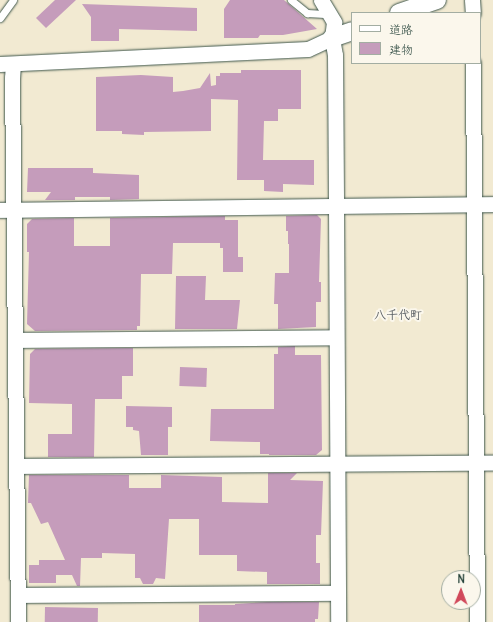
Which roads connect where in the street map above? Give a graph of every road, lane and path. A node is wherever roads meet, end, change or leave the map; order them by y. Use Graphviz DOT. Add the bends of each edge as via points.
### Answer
graph roads {
  1 [pos="13,0"];
  2 [pos="291,0"];
  3 [pos="321,0"];
  4 [pos="437,0"];
  5 [pos="472,0"];
  6 [pos="402,12"];
  7 [pos="473,12"];
  8 [pos="329,14"];
  9 [pos="0,18"];
  10 [pos="351,31"];
  11 [pos="332,38"];
  12 [pos="7,64"];
  13 [pos="473,64"];
  14 [pos="475,204"];
  15 [pos="493,204"];
  16 [pos="336,205"];
  17 [pos="7,210"];
  18 [pos="336,337"];
  19 [pos="16,340"];
  20 [pos="337,463"];
  21 [pos="476,463"];
  22 [pos="493,463"];
  23 [pos="17,466"];
  24 [pos="338,592"];
  25 [pos="19,595"];
  26 [pos="18,622"];
  27 [pos="338,622"];
  28 [pos="477,622"];
  1 -- 9 [label="lane"];
  2 -- 8 [label="lane" via="307,13"];
  3 -- 8 [label="street"];
  4 -- 6 [label="street"];
  5 -- 7 [label="street"];
  8 -- 11 [label="street" via="334,22"];
  10 -- 11 [label="street"];
  11 -- 12 [label="street" via="308,49"];
  11 -- 16 [label="street"];
  12 -- 17 [label="street" via="12,78"];
  13 -- 14 [label="street"];
  14 -- 15 [label="street"];
  14 -- 16 [label="street"];
  14 -- 21 [label="street"];
  16 -- 17 [label="street"];
  16 -- 18 [label="street"];
  17 -- 19 [label="street"];
  18 -- 19 [label="street"];
  18 -- 20 [label="street"];
  19 -- 23 [label="street"];
  20 -- 21 [label="street"];
  20 -- 23 [label="street"];
  20 -- 24 [label="street"];
  21 -- 22 [label="street"];
  21 -- 28 [label="street"];
  23 -- 25 [label="street"];
  24 -- 25 [label="street"];
  24 -- 27 [label="street"];
  25 -- 26 [label="street"];
}
